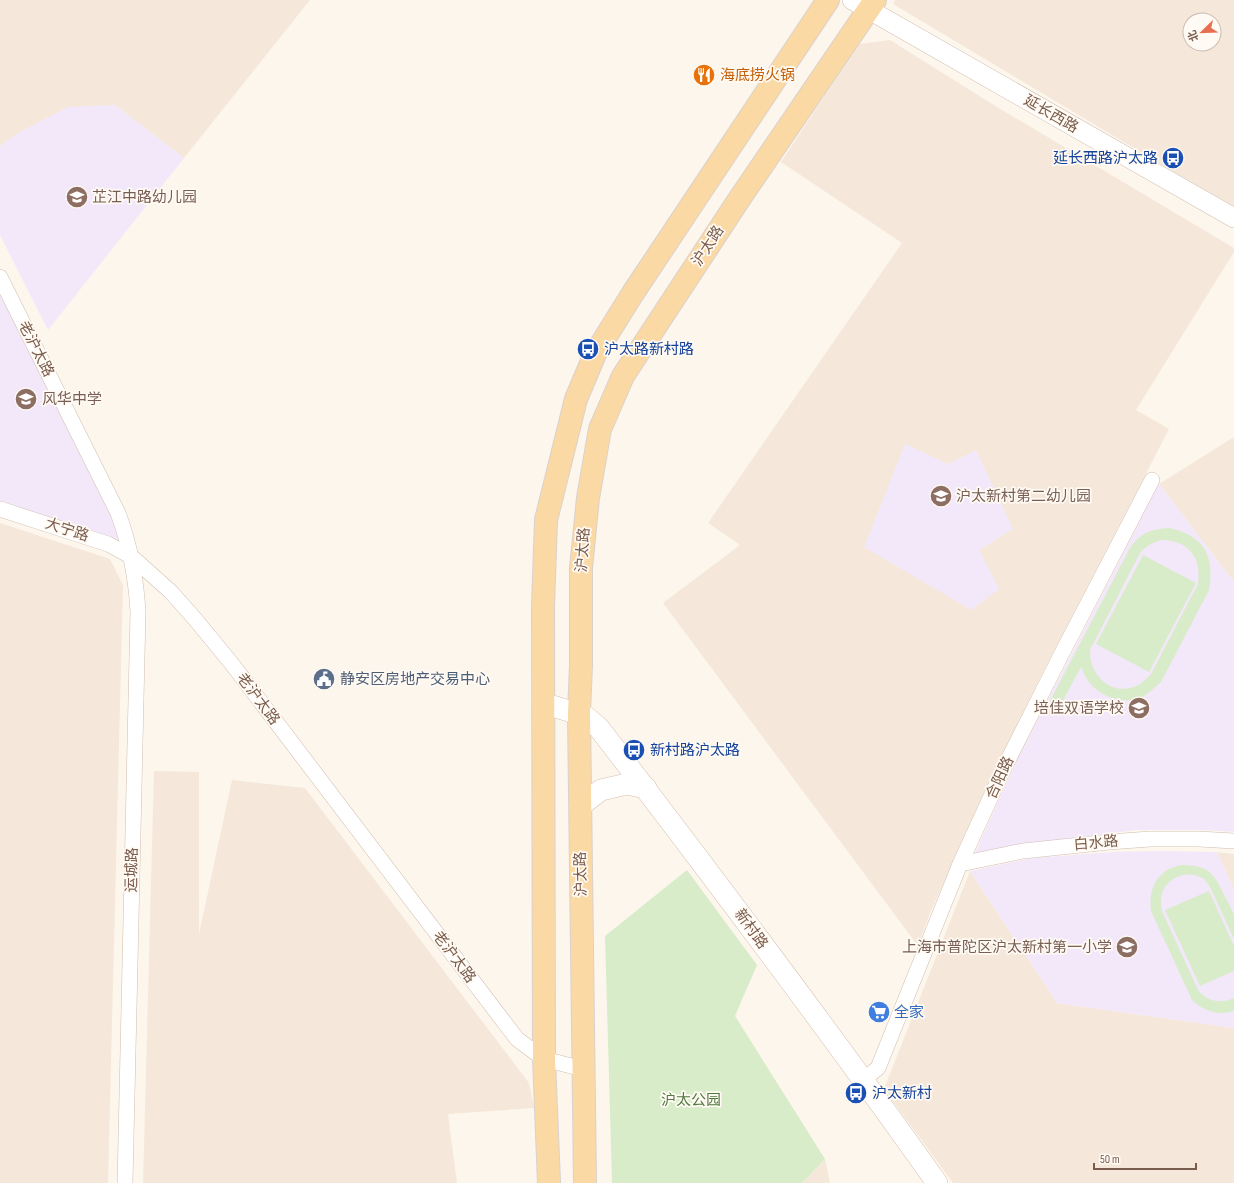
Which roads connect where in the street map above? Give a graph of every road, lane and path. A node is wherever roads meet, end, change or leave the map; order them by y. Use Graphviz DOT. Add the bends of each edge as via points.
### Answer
graph roads {
  1 [pos="828,0"];
  2 [pos="865,3"];
  3 [pos="1234,218"];
  4 [pos="0,277"];
  5 [pos="1152,480"];
  6 [pos="0,509"];
  7 [pos="132,557"];
  8 [pos="543,703"];
  9 [pos="579,713"];
  10 [pos="646,788"];
  11 [pos="580,806"];
  12 [pos="1234,841"];
  13 [pos="960,864"];
  14 [pos="544,1059"];
  15 [pos="583,1069"];
  16 [pos="863,1080"];
  17 [pos="125,1183"];
  18 [pos="550,1183"];
  19 [pos="586,1183"];
  20 [pos="937,1183"];
  1 -- 8 [label="main road" via="633,293 595,354 576,399 546,520"];
  2 -- 3 [label="street, 延长西路"];
  2 -- 9 [label="main road, 沪太路" via="623,376 600,429 588,498 581,568"];
  4 -- 7 [label="street, 老沪太路" via="118,513"];
  5 -- 13 [label="street, 合阳路" via="1005,766"];
  6 -- 7 [label="street, 大宁路" via="108,544"];
  7 -- 14 [label="street, 老沪太路" via="195,618 517,1039"];
  7 -- 17 [label="street, 运城路" via="138,612"];
  8 -- 9 [label="main road, 新村路"];
  8 -- 14 [label="main road"];
  9 -- 10 [label="main road, 新村路" via="599,728"];
  9 -- 11 [label="main road, 沪太路"];
  10 -- 11 [label="main road" via="627,784 601,790"];
  10 -- 16 [label="main road, 新村路"];
  11 -- 15 [label="main road, 沪太路"];
  12 -- 13 [label="street, 白水路" via="1150,839 1109,842 1023,851"];
  13 -- 16 [label="street, 合阳路" via="878,1068"];
  14 -- 15 [label="street, 老沪太路"];
  14 -- 18 [label="main road"];
  15 -- 19 [label="main road, 沪太路"];
  16 -- 20 [label="main road, 新村路"];
}
